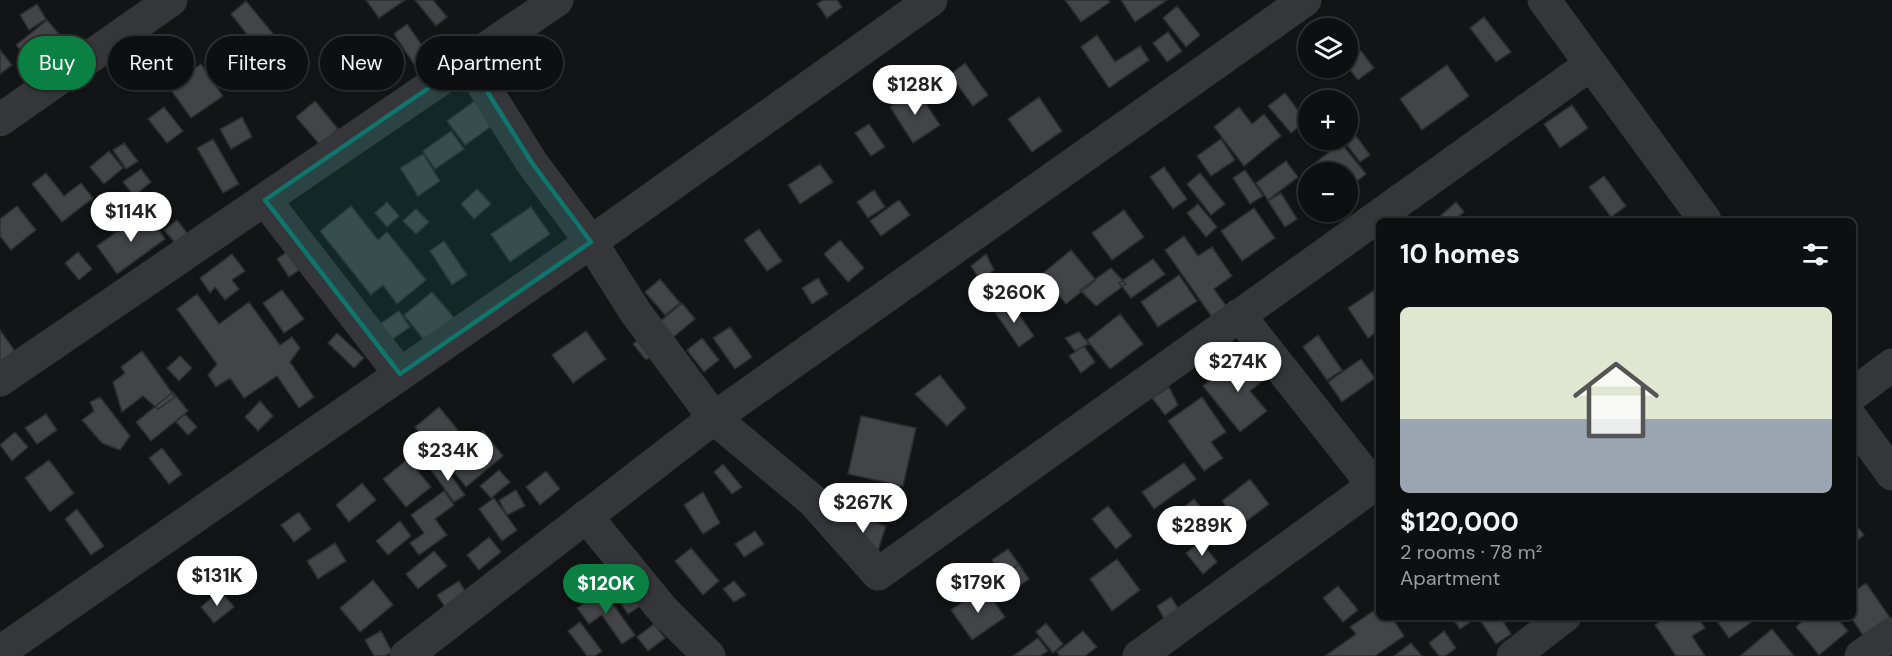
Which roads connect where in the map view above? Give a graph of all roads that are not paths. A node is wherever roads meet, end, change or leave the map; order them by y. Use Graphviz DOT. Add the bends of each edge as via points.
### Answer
graph roads {
  1 [pos="171,0"];
  2 [pos="557,0"];
  3 [pos="931,0"];
  4 [pos="1305,0"];
  5 [pos="1544,0"];
  6 [pos="504,36"];
  7 [pos="1591,64"];
  8 [pos="426,90"];
  9 [pos="486,90"];
  10 [pos="0,120"];
  11 [pos="265,200"];
  12 [pos="1705,218"];
  13 [pos="591,242"];
  14 [pos="1239,315"];
  15 [pos="1892,365"];
  16 [pos="400,374"];
  17 [pos="0,380"];
  18 [pos="1856,392"];
  19 [pos="714,418"];
  20 [pos="1856,424"];
  21 [pos="1892,474"];
  22 [pos="1376,484"];
  23 [pos="586,516"];
  24 [pos="1560,620"];
  25 [pos="1892,634"];
  26 [pos="0,652"];
  27 [pos="406,656"];
  28 [pos="709,656"];
  29 [pos="1139,656"];
  30 [pos="1514,656"];
  31 [pos="1862,656"];
  1 -- 10 [label="street"];
  2 -- 6 [label="street"];
  3 -- 13 [label="street"];
  4 -- 19 [label="street"];
  5 -- 7 [label="street"];
  7 -- 12 [label="street"];
  7 -- 14 [label="street"];
  8 -- 11 [label="street"];
  9 -- 13 [label="street" via="532,163"];
  11 -- 16 [label="street"];
  11 -- 17 [label="street"];
  13 -- 16 [label="street"];
  13 -- 19 [label="street" via="636,313"];
  14 -- 19 [label="street" via="878,574 813,501"];
  14 -- 22 [label="street"];
  15 -- 18 [label="street"];
  16 -- 26 [label="street"];
  19 -- 23 [label="street"];
  20 -- 21 [label="street"];
  22 -- 29 [label="street"];
  23 -- 27 [label="street"];
  23 -- 28 [label="street" via="663,610"];
  24 -- 30 [label="street"];
  25 -- 31 [label="street"];
}
